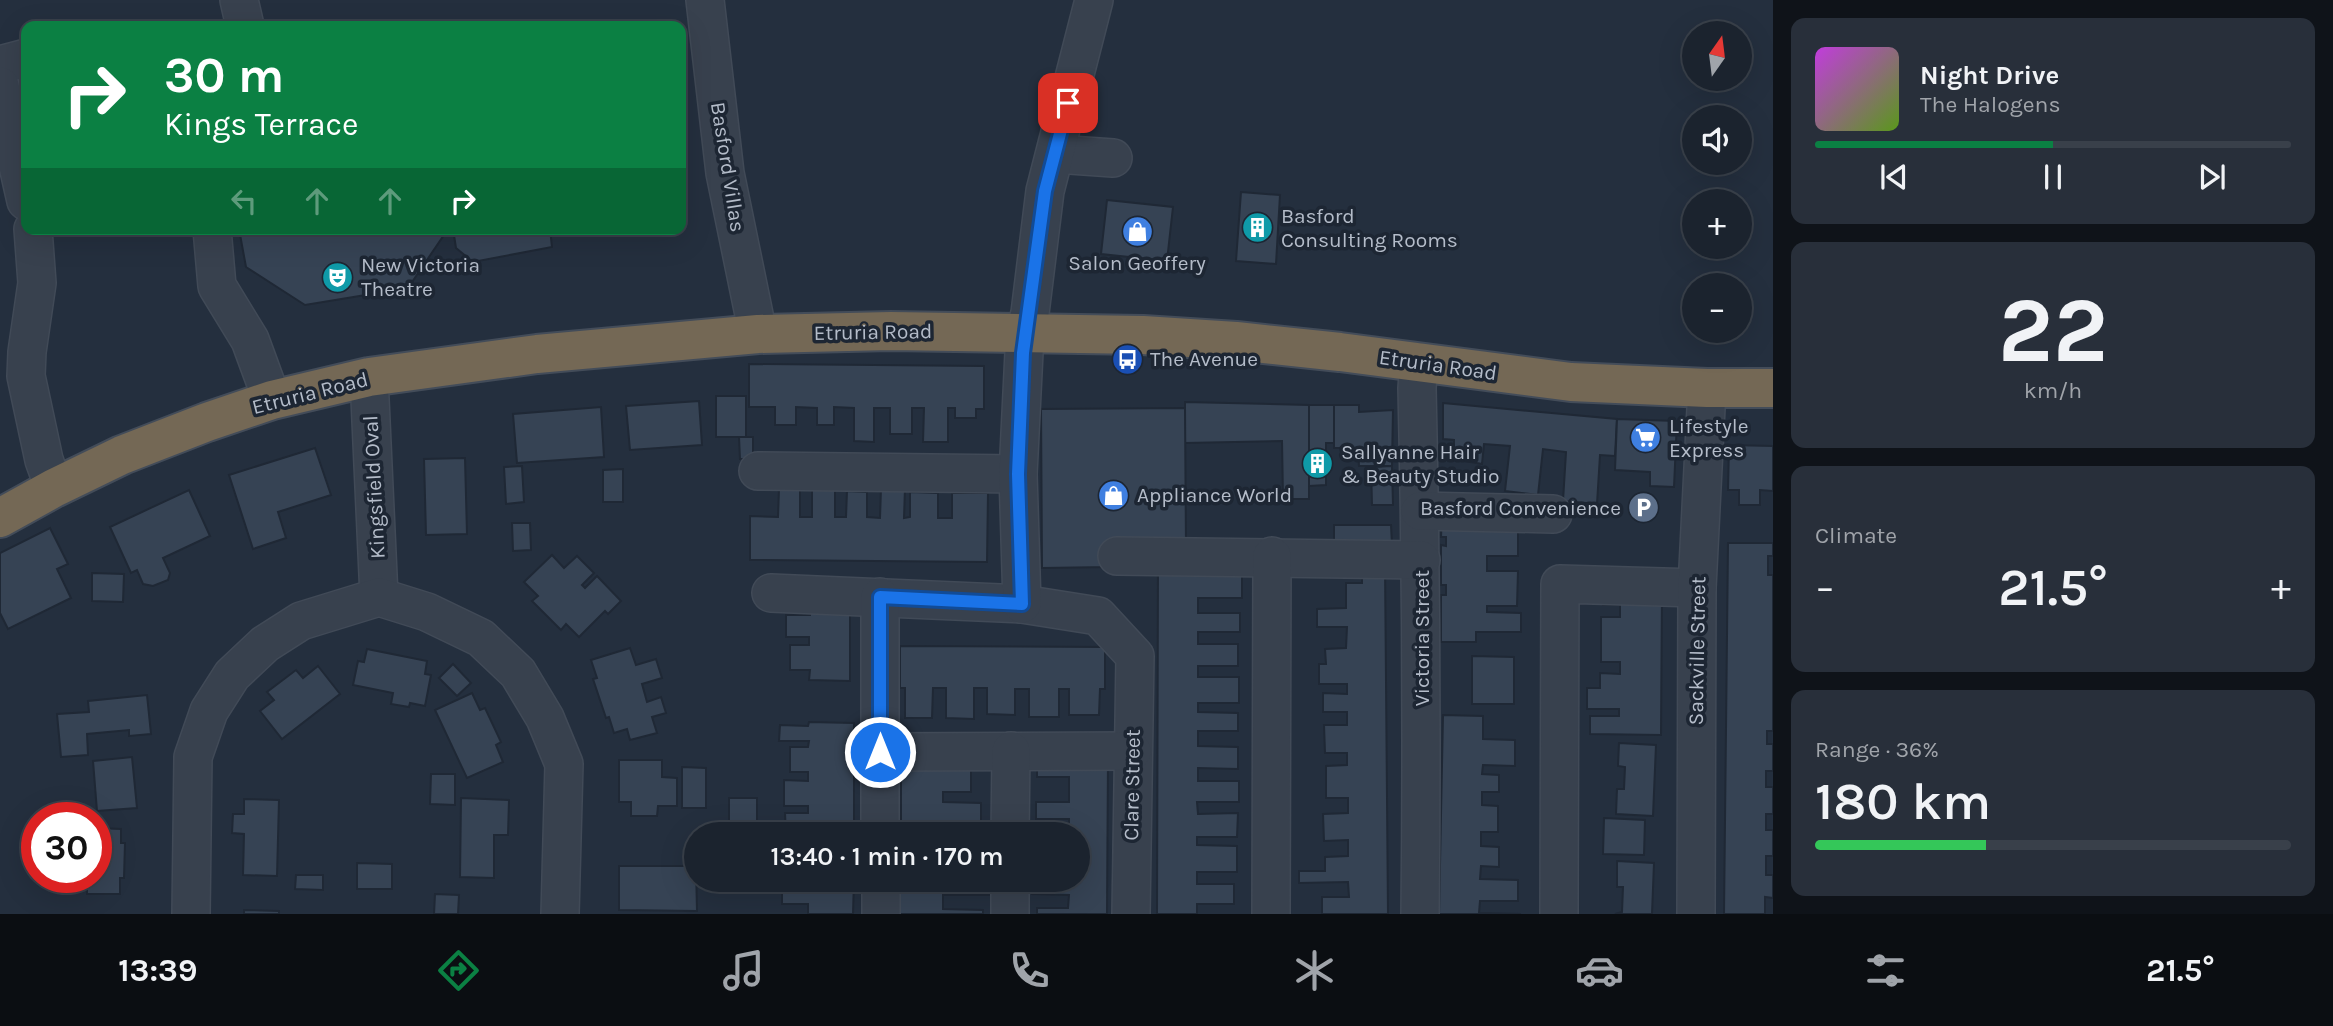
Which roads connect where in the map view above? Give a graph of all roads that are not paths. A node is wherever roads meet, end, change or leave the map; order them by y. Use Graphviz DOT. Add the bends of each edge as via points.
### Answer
graph roads {
  1 [pos="239,0"];
  2 [pos="705,0"];
  3 [pos="1094,0"];
  4 [pos="244,21"];
  5 [pos="21,59"];
  6 [pos="0,65"];
  7 [pos="0,86"];
  8 [pos="1056,154"];
  9 [pos="1113,158"];
  10 [pos="21,179"];
  11 [pos="33,235"];
  12 [pos="213,235"];
  13 [pos="1025,332"];
  14 [pos="758,334"];
  15 [pos="1419,362"];
  16 [pos="369,377"];
  17 [pos="1707,388"];
  18 [pos="1773,388"];
  19 [pos="272,400"];
  20 [pos="758,471"];
  21 [pos="1018,474"];
  22 [pos="54,488"];
  23 [pos="1420,511"];
  24 [pos="1553,513"];
  25 [pos="0,519"];
  26 [pos="1117,556"];
  27 [pos="1272,556"];
  28 [pos="1422,560"];
  29 [pos="1697,588"];
  30 [pos="771,593"];
  31 [pos="379,597"];
  32 [pos="880,597"];
  33 [pos="1022,604"];
  34 [pos="1011,751"];
  35 [pos="1132,751"];
  36 [pos="880,752"];
  37 [pos="880,822"];
  38 [pos="1010,822"];
  39 [pos="881,892"];
  40 [pos="1010,892"];
  41 [pos="191,914"];
  42 [pos="560,914"];
  43 [pos="881,914"];
  44 [pos="1010,914"];
  45 [pos="1131,914"];
  46 [pos="1271,914"];
  47 [pos="1419,914"];
  48 [pos="1559,914"];
  49 [pos="1696,914"];
  1 -- 4 [label="street"];
  2 -- 14 [label="street, Basford Villas" via="725,173"];
  3 -- 8 [label="street"];
  5 -- 6 [label="street"];
  7 -- 10 [label="street"];
  8 -- 9 [label="street"];
  8 -- 13 [label="street" via="1045,191"];
  11 -- 22 [label="street" via="37,283 26,376"];
  12 -- 19 [label="street" via="217,286 250,340"];
  13 -- 14 [label="highway, Etruria Road"];
  13 -- 15 [label="highway, Etruria Road" via="1236,341"];
  13 -- 21 [label="street"];
  14 -- 16 [label="highway, Etruria Road" via="537,354"];
  15 -- 17 [label="highway, Etruria Road" via="1571,382"];
  15 -- 23 [label="street, Victoria Street"];
  16 -- 19 [label="highway, Etruria Road"];
  16 -- 31 [label="street, Kingsfield Oval"];
  17 -- 18 [label="highway, Etruria Road"];
  17 -- 29 [label="street, Sackville Street"];
  19 -- 22 [label="highway, Etruria Road" via="134,451"];
  20 -- 21 [label="street"];
  21 -- 33 [label="street"];
  22 -- 25 [label="highway, Etruria Road"];
  23 -- 24 [label="street"];
  23 -- 28 [label="street, Victoria Street"];
  26 -- 27 [label="street"];
  27 -- 28 [label="street"];
  27 -- 46 [label="street"];
  28 -- 47 [label="street, Victoria Street"];
  29 -- 48 [label="street" via="1560,584"];
  29 -- 49 [label="street, Sackville Street"];
  30 -- 32 [label="street"];
  31 -- 41 [label="street" via="301,621 265,644 232,675 209,711 193,757"];
  31 -- 42 [label="street" via="426,612 481,638 518,673 545,718 564,764"];
  32 -- 33 [label="street"];
  32 -- 36 [label="street"];
  33 -- 35 [label="street, Clare Street" via="1098,616 1135,656"];
  34 -- 35 [label="street"];
  34 -- 36 [label="street"];
  34 -- 38 [label="street"];
  35 -- 45 [label="street, Clare Street"];
  36 -- 37 [label="street"];
  39 -- 43 [label="street"];
  40 -- 44 [label="street"];
}
